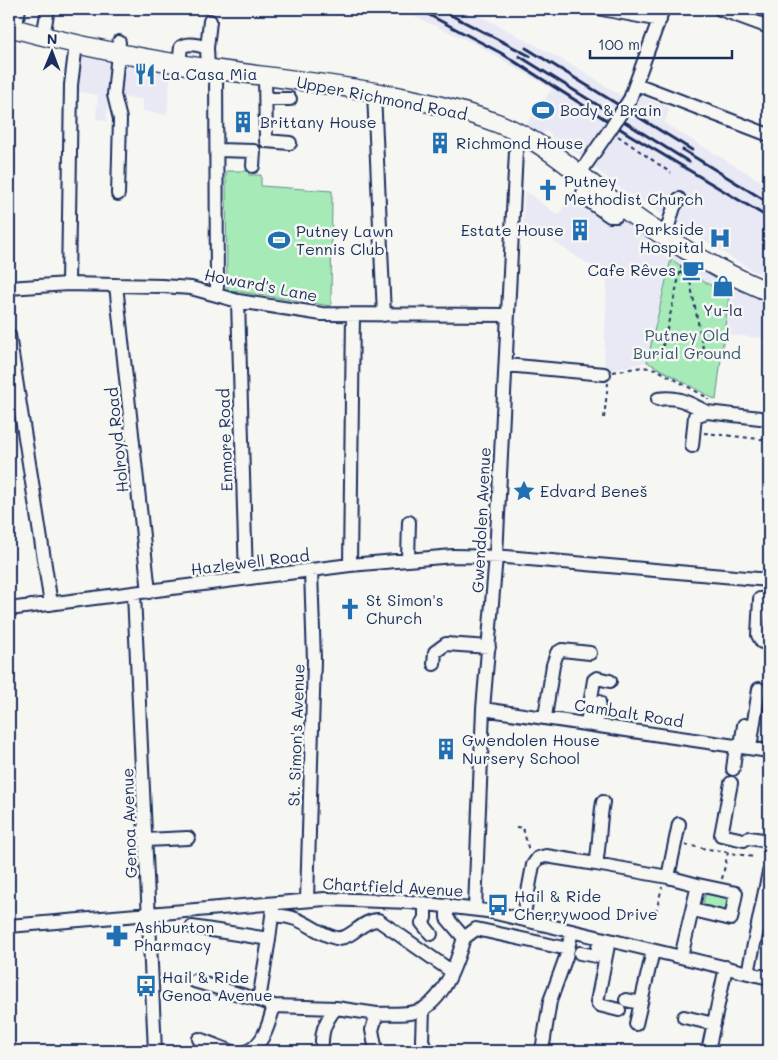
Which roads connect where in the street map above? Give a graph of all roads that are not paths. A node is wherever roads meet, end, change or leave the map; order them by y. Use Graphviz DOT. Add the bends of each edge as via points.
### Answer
graph roads {
  1 [pos="19,9"];
  2 [pos="48,9"];
  3 [pos="602,9"];
  4 [pos="720,9"];
  5 [pos="662,14"];
  6 [pos="210,20"];
  7 [pos="769,27"];
  8 [pos="12,28"];
  9 [pos="43,36"];
  10 [pos="76,44"];
  11 [pos="118,47"];
  12 [pos="207,48"];
  13 [pos="179,63"];
  14 [pos="212,69"];
  15 [pos="265,76"];
  16 [pos="636,84"];
  17 [pos="374,93"];
  18 [pos="266,99"];
  19 [pos="290,100"];
  20 [pos="769,135"];
  21 [pos="524,136"];
  22 [pos="290,143"];
  23 [pos="217,150"];
  24 [pos="253,166"];
  25 [pos="585,177"];
  26 [pos="118,194"];
  27 [pos="679,199"];
  28 [pos="665,236"];
  29 [pos="68,284"];
  30 [pos="116,285"];
  31 [pos="9,288"];
  32 [pos="769,292"];
  33 [pos="215,294"];
  34 [pos="238,301"];
  35 [pos="353,315"];
  36 [pos="384,315"];
  37 [pos="508,315"];
  38 [pos="9,335"];
  39 [pos="506,365"];
  40 [pos="606,374"];
  41 [pos="658,399"];
  42 [pos="708,412"];
  43 [pos="769,418"];
  44 [pos="692,446"];
  45 [pos="409,522"];
  46 [pos="496,556"];
  47 [pos="408,559"];
  48 [pos="350,565"];
  49 [pos="310,571"];
  50 [pos="246,578"];
  51 [pos="769,580"];
  52 [pos="150,592"];
  53 [pos="134,594"];
  54 [pos="769,598"];
  55 [pos="51,604"];
  56 [pos="9,609"];
  57 [pos="769,642"];
  58 [pos="489,648"];
  59 [pos="590,653"];
  60 [pos="434,664"];
  61 [pos="610,681"];
  62 [pos="766,692"];
  63 [pos="599,702"];
  64 [pos="483,708"];
  65 [pos="545,717"];
  66 [pos="591,724"];
  67 [pos="744,725"];
  68 [pos="742,747"];
  69 [pos="769,751"];
  70 [pos="733,768"];
  71 [pos="731,783"];
  72 [pos="603,802"];
  73 [pos="678,824"];
  74 [pos="188,838"];
  75 [pos="146,840"];
  76 [pos="769,841"];
  77 [pos="596,864"];
  78 [pos="769,872"];
  79 [pos="666,876"];
  80 [pos="698,885"];
  81 [pos="307,900"];
  82 [pos="273,903"];
  83 [pos="425,903"];
  84 [pos="447,905"];
  85 [pos="475,908"];
  86 [pos="693,910"];
  87 [pos="148,913"];
  88 [pos="274,916"];
  89 [pos="523,919"];
  90 [pos="9,926"];
  91 [pos="192,928"];
  92 [pos="572,931"];
  93 [pos="431,934"];
  94 [pos="464,938"];
  95 [pos="270,939"];
  96 [pos="604,939"];
  97 [pos="574,951"];
  98 [pos="653,951"];
  99 [pos="681,956"];
  100 [pos="726,967"];
  101 [pos="451,971"];
  102 [pos="748,973"];
  103 [pos="769,978"];
  104 [pos="194,981"];
  105 [pos="259,1000"];
  106 [pos="641,1003"];
  107 [pos="274,1006"];
  108 [pos="336,1008"];
  109 [pos="423,1009"];
  110 [pos="376,1014"];
  111 [pos="684,1017"];
  112 [pos="636,1024"];
  113 [pos="714,1024"];
  114 [pos="199,1039"];
  115 [pos="154,1051"];
  116 [pos="230,1051"];
  117 [pos="248,1051"];
  118 [pos="322,1051"];
  119 [pos="376,1051"];
  120 [pos="426,1051"];
  121 [pos="542,1051"];
  122 [pos="708,1051"];
  1 -- 8 [label="street"];
  2 -- 9 [label="street"];
  3 -- 5 [label="street"];
  4 -- 7 [label="street"];
  5 -- 16 [label="street"];
  6 -- 12 [label="street"];
  8 -- 9 [label="highway, Upper Richmond Road"];
  9 -- 10 [label="highway, Upper Richmond Road"];
  10 -- 11 [label="highway, Upper Richmond Road"];
  10 -- 29 [label="street" via="71,85"];
  11 -- 13 [label="highway, Upper Richmond Road" via="157,54"];
  11 -- 26 [label="street" via="114,95 120,119"];
  12 -- 13 [label="street" via="184,45"];
  12 -- 14 [label="street"];
  13 -- 14 [label="highway, Upper Richmond Road"];
  14 -- 15 [label="highway, Upper Richmond Road"];
  14 -- 23 [label="street"];
  15 -- 17 [label="highway, Upper Richmond Road"];
  15 -- 18 [label="street"];
  16 -- 20 [label="street"];
  16 -- 25 [label="street, bridge"];
  17 -- 21 [label="highway, Upper Richmond Road" via="471,115 498,123"];
  17 -- 36 [label="street"];
  18 -- 19 [label="street"];
  18 -- 22 [label="street" via="266,141"];
  21 -- 25 [label="highway, Upper Richmond Road" via="551,151"];
  21 -- 37 [label="street, Gwendolen Avenue" via="516,151"];
  23 -- 24 [label="street" via="254,151"];
  23 -- 33 [label="street"];
  25 -- 28 [label="highway, Upper Richmond Road"];
  27 -- 28 [label="street"];
  28 -- 32 [label="highway, Upper Richmond Road"];
  29 -- 30 [label="street, Howard's Lane"];
  29 -- 31 [label="street, Howard's Lane"];
  30 -- 33 [label="street, Howard's Lane" via="162,286"];
  30 -- 52 [label="street, Holroyd Road"];
  33 -- 34 [label="street, Howard's Lane"];
  34 -- 35 [label="street, Howard's Lane" via="322,314"];
  34 -- 50 [label="street, Enmore Road"];
  35 -- 36 [label="street, Howard's Lane"];
  35 -- 48 [label="street"];
  36 -- 37 [label="street, Howard's Lane"];
  37 -- 39 [label="street, Gwendolen Avenue"];
  38 -- 55 [label="street"];
  39 -- 40 [label="street"];
  39 -- 46 [label="street, Gwendolen Avenue"];
  41 -- 42 [label="street" via="681,399"];
  42 -- 43 [label="street"];
  42 -- 44 [label="street" via="696,415"];
  45 -- 47 [label="street"];
  46 -- 47 [label="street, Hazlewell Road"];
  46 -- 51 [label="street, Hazlewell Road"];
  46 -- 58 [label="street, Gwendolen Avenue"];
  47 -- 48 [label="street, Hazlewell Road"];
  48 -- 49 [label="street, Hazlewell Road"];
  49 -- 50 [label="street, Hazlewell Road"];
  49 -- 81 [label="street, St. Simon's Avenue" via="314,660"];
  50 -- 52 [label="street, Hazlewell Road"];
  52 -- 53 [label="street, Hazlewell Road"];
  53 -- 55 [label="street, Hazlewell Road"];
  53 -- 75 [label="street, Genoa Avenue"];
  54 -- 57 [label="street" via="760,599 758,635 762,642"];
  55 -- 56 [label="street, Hazlewell Road"];
  58 -- 60 [label="street" via="446,644 435,652"];
  58 -- 64 [label="street, Gwendolen Avenue"];
  59 -- 65 [label="street" via="562,650 556,653"];
  61 -- 66 [label="street" via="594,680"];
  62 -- 68 [label="street"];
  63 -- 66 [label="street"];
  64 -- 65 [label="street, Cambalt Road"];
  64 -- 85 [label="street, Gwendolen Avenue"];
  65 -- 66 [label="street, Cambalt Road"];
  66 -- 68 [label="street, Cambalt Road"];
  67 -- 68 [label="street"];
  68 -- 69 [label="street, Cambalt Road"];
  68 -- 70 [label="street"];
  71 -- 76 [label="street" via="721,835"];
  72 -- 77 [label="street"];
  73 -- 79 [label="street"];
  74 -- 75 [label="street"];
  75 -- 87 [label="street, Genoa Avenue"];
  77 -- 79 [label="street"];
  77 -- 89 [label="street" via="546,856 538,858"];
  78 -- 102 [label="street"];
  79 -- 80 [label="street"];
  80 -- 86 [label="street"];
  80 -- 86 [label="street" via="736,893 731,919"];
  81 -- 82 [label="street, Chartfield Avenue"];
  81 -- 83 [label="street, Chartfield Avenue"];
  82 -- 87 [label="street, Chartfield Avenue"];
  82 -- 88 [label="street"];
  83 -- 84 [label="street, Chartfield Avenue"];
  83 -- 93 [label="street" via="422,923"];
  84 -- 85 [label="street, Chartfield Avenue"];
  84 -- 94 [label="street" via="447,918"];
  85 -- 89 [label="street, Chartfield Avenue"];
  86 -- 99 [label="street"];
  87 -- 90 [label="street, Chartfield Avenue"];
  87 -- 115 [label="street, Genoa Avenue"];
  88 -- 95 [label="street"];
  88 -- 101 [label="street" via="301,920 335,938 344,938 368,920 378,920"];
  89 -- 92 [label="street, Chartfield Avenue"];
  91 -- 95 [label="street"];
  92 -- 96 [label="street, Chartfield Avenue"];
  92 -- 97 [label="street"];
  94 -- 97 [label="street" via="476,929"];
  94 -- 101 [label="street"];
  95 -- 105 [label="street"];
  96 -- 97 [label="street" via="596,956"];
  96 -- 98 [label="street, Chartfield Avenue"];
  96 -- 106 [label="street" via="597,1002 599,1005"];
  97 -- 121 [label="street" via="550,1001"];
  98 -- 99 [label="street, Chartfield Avenue"];
  98 -- 106 [label="street"];
  99 -- 100 [label="street, Chartfield Avenue"];
  100 -- 102 [label="street, Chartfield Avenue"];
  100 -- 113 [label="street"];
  101 -- 109 [label="street" via="438,995"];
  102 -- 103 [label="street, Chartfield Avenue"];
  104 -- 105 [label="street"];
  105 -- 107 [label="street"];
  106 -- 112 [label="street"];
  107 -- 108 [label="street"];
  107 -- 117 [label="street" via="265,1034"];
  108 -- 110 [label="street"];
  108 -- 118 [label="street" via="326,1019"];
  109 -- 110 [label="street"];
  109 -- 120 [label="street" via="422,1041"];
  110 -- 119 [label="street" via="372,1030"];
  111 -- 113 [label="street"];
  113 -- 122 [label="street"];
  114 -- 116 [label="street"];
}
